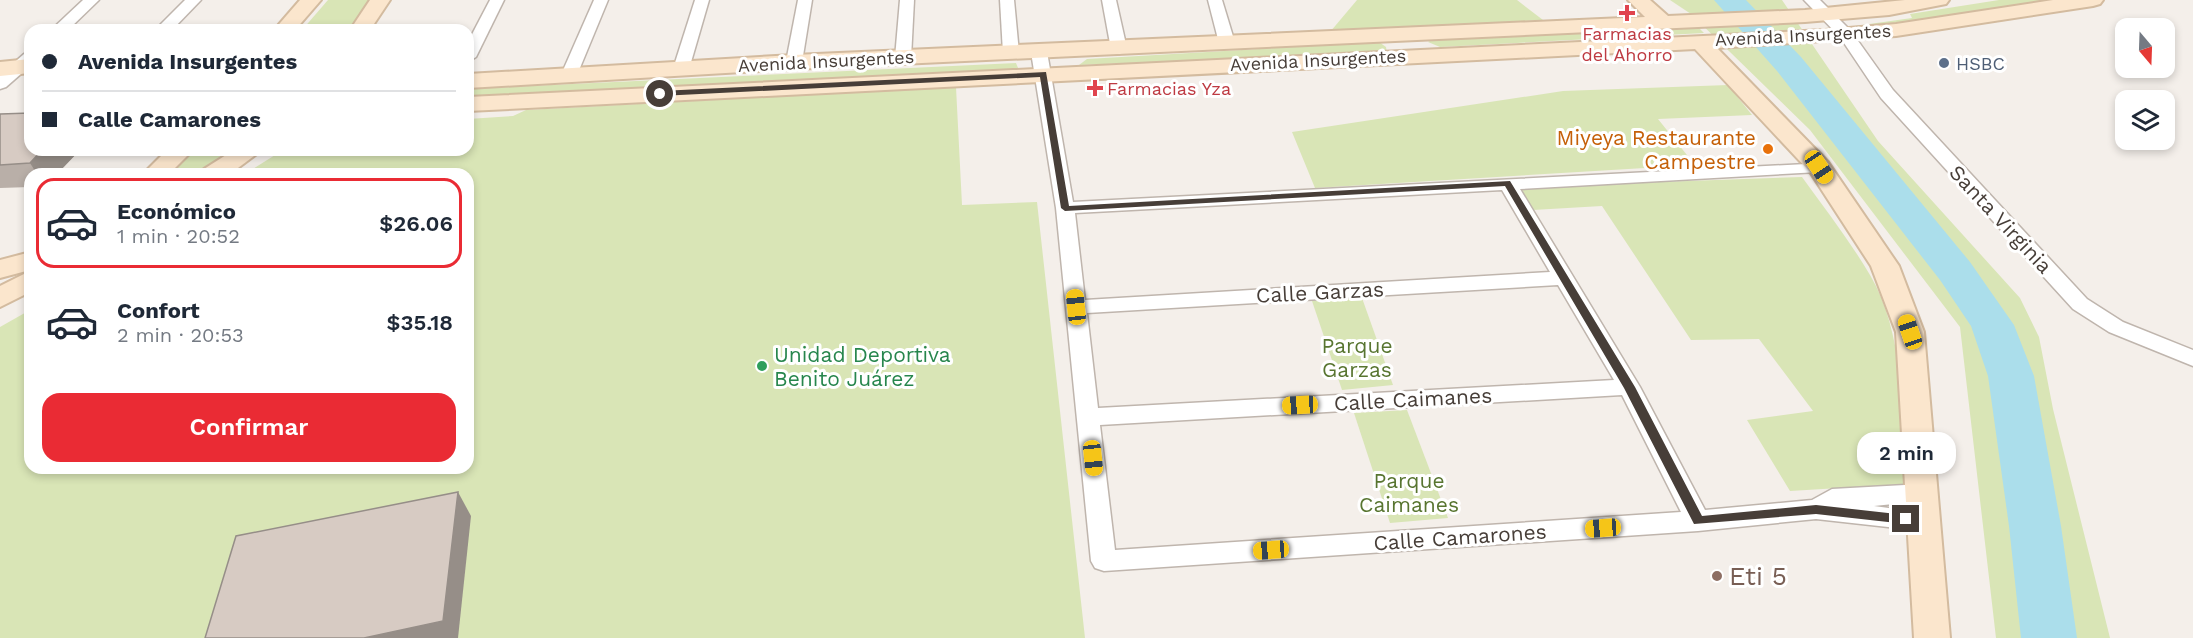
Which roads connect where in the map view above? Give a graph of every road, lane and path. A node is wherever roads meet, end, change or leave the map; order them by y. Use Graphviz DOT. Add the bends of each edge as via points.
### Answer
graph roads {
  1 [pos="92,0"];
  2 [pos="194,0"];
  3 [pos="311,0"];
  4 [pos="380,0"];
  5 [pos="497,0"];
  6 [pos="601,0"];
  7 [pos="702,0"];
  8 [pos="805,0"];
  9 [pos="907,0"];
  10 [pos="1007,0"];
  11 [pos="1109,0"];
  12 [pos="1215,0"];
  13 [pos="1638,0"];
  14 [pos="1939,0"];
  15 [pos="2094,0"];
  16 [pos="1808,8"];
  17 [pos="1829,15"];
  18 [pos="1663,22"];
  19 [pos="66,24"];
  20 [pos="170,24"];
  21 [pos="289,24"];
  22 [pos="364,24"];
  23 [pos="1693,31"];
  24 [pos="1393,34"];
  25 [pos="1835,35"];
  26 [pos="1227,43"];
  27 [pos="474,45"];
  28 [pos="1119,49"];
  29 [pos="1039,52"];
  30 [pos="1011,53"];
  31 [pos="1406,56"];
  32 [pos="903,58"];
  33 [pos="794,62"];
  34 [pos="20,65"];
  35 [pos="681,69"];
  36 [pos="1043,74"];
  37 [pos="569,75"];
  38 [pos="474,81"];
  39 [pos="0,84"];
  40 [pos="474,104"];
  41 [pos="174,156"];
  42 [pos="241,156"];
  43 [pos="1819,167"];
  44 [pos="162,168"];
  45 [pos="222,168"];
  46 [pos="1507,183"];
  47 [pos="1065,208"];
  48 [pos="24,267"];
  49 [pos="0,269"];
  50 [pos="24,269"];
  51 [pos="24,272"];
  52 [pos="0,277"];
  53 [pos="1564,278"];
  54 [pos="0,298"];
  55 [pos="1076,307"];
  56 [pos="2193,358"];
  57 [pos="1629,387"];
  58 [pos="1088,417"];
  59 [pos="1923,493"];
  60 [pos="1816,509"];
  61 [pos="1698,521"];
  62 [pos="1924,521"];
  63 [pos="1932,638"];
  1 -- 19 [label="street"];
  2 -- 20 [label="street"];
  3 -- 21 [label="main road"];
  4 -- 22 [label="main road"];
  5 -- 27 [label="street"];
  6 -- 37 [label="street"];
  7 -- 35 [label="street"];
  8 -- 33 [label="street"];
  9 -- 32 [label="street"];
  10 -- 30 [label="street"];
  11 -- 28 [label="street"];
  12 -- 26 [label="street"];
  13 -- 18 [label="main road"];
  14 -- 17 [label="main road, Avenida Insurgentes"];
  15 -- 25 [label="main road, Avenida Insurgentes" via="1896,30"];
  16 -- 17 [label="main road, Avenida Insurgentes"];
  16 -- 23 [label="main road, Avenida Insurgentes"];
  17 -- 25 [label="street, Santa Virginia"];
  18 -- 23 [label="main road, Avenida Insurgentes"];
  18 -- 24 [label="main road, Avenida Insurgentes"];
  23 -- 25 [label="main road, Avenida Insurgentes"];
  23 -- 31 [label="main road, Avenida Insurgentes"];
  23 -- 43 [label="main road"];
  24 -- 26 [label="main road, Avenida Insurgentes"];
  24 -- 31 [label="main road"];
  25 -- 56 [label="street, Santa Virginia" via="2080,304 2116,327"];
  26 -- 28 [label="main road, Avenida Insurgentes"];
  28 -- 29 [label="main road, Avenida Insurgentes"];
  29 -- 30 [label="main road, Avenida Insurgentes"];
  29 -- 36 [label="street"];
  30 -- 32 [label="main road, Avenida Insurgentes"];
  31 -- 36 [label="main road, Avenida Insurgentes"];
  32 -- 33 [label="main road, Avenida Insurgentes"];
  33 -- 35 [label="main road, Avenida Insurgentes"];
  34 -- 39 [label="street"];
  35 -- 37 [label="main road, Avenida Insurgentes"];
  36 -- 40 [label="main road, Avenida Insurgentes"];
  36 -- 47 [label="street"];
  37 -- 38 [label="main road, Avenida Insurgentes"];
  41 -- 44 [label="main road"];
  42 -- 45 [label="main road"];
  43 -- 46 [label="street"];
  43 -- 59 [label="main road" via="1885,266 1910,332"];
  46 -- 47 [label="street"];
  46 -- 53 [label="street"];
  47 -- 55 [label="street"];
  48 -- 49 [label="main road"];
  50 -- 52 [label="main road"];
  51 -- 54 [label="main road"];
  53 -- 55 [label="street, Calle Garzas"];
  53 -- 57 [label="street"];
  55 -- 58 [label="street"];
  57 -- 58 [label="street, Calle Caimanes"];
  57 -- 61 [label="street"];
  58 -- 61 [label="street, Calle Camarones" via="1104,561"];
  59 -- 60 [label="street, Calle Camarones" via="1832,499"];
  59 -- 62 [label="main road"];
  60 -- 61 [label="street, Calle Camarones"];
  60 -- 62 [label="street, Calle Camarones"];
  62 -- 63 [label="main road"];
}
